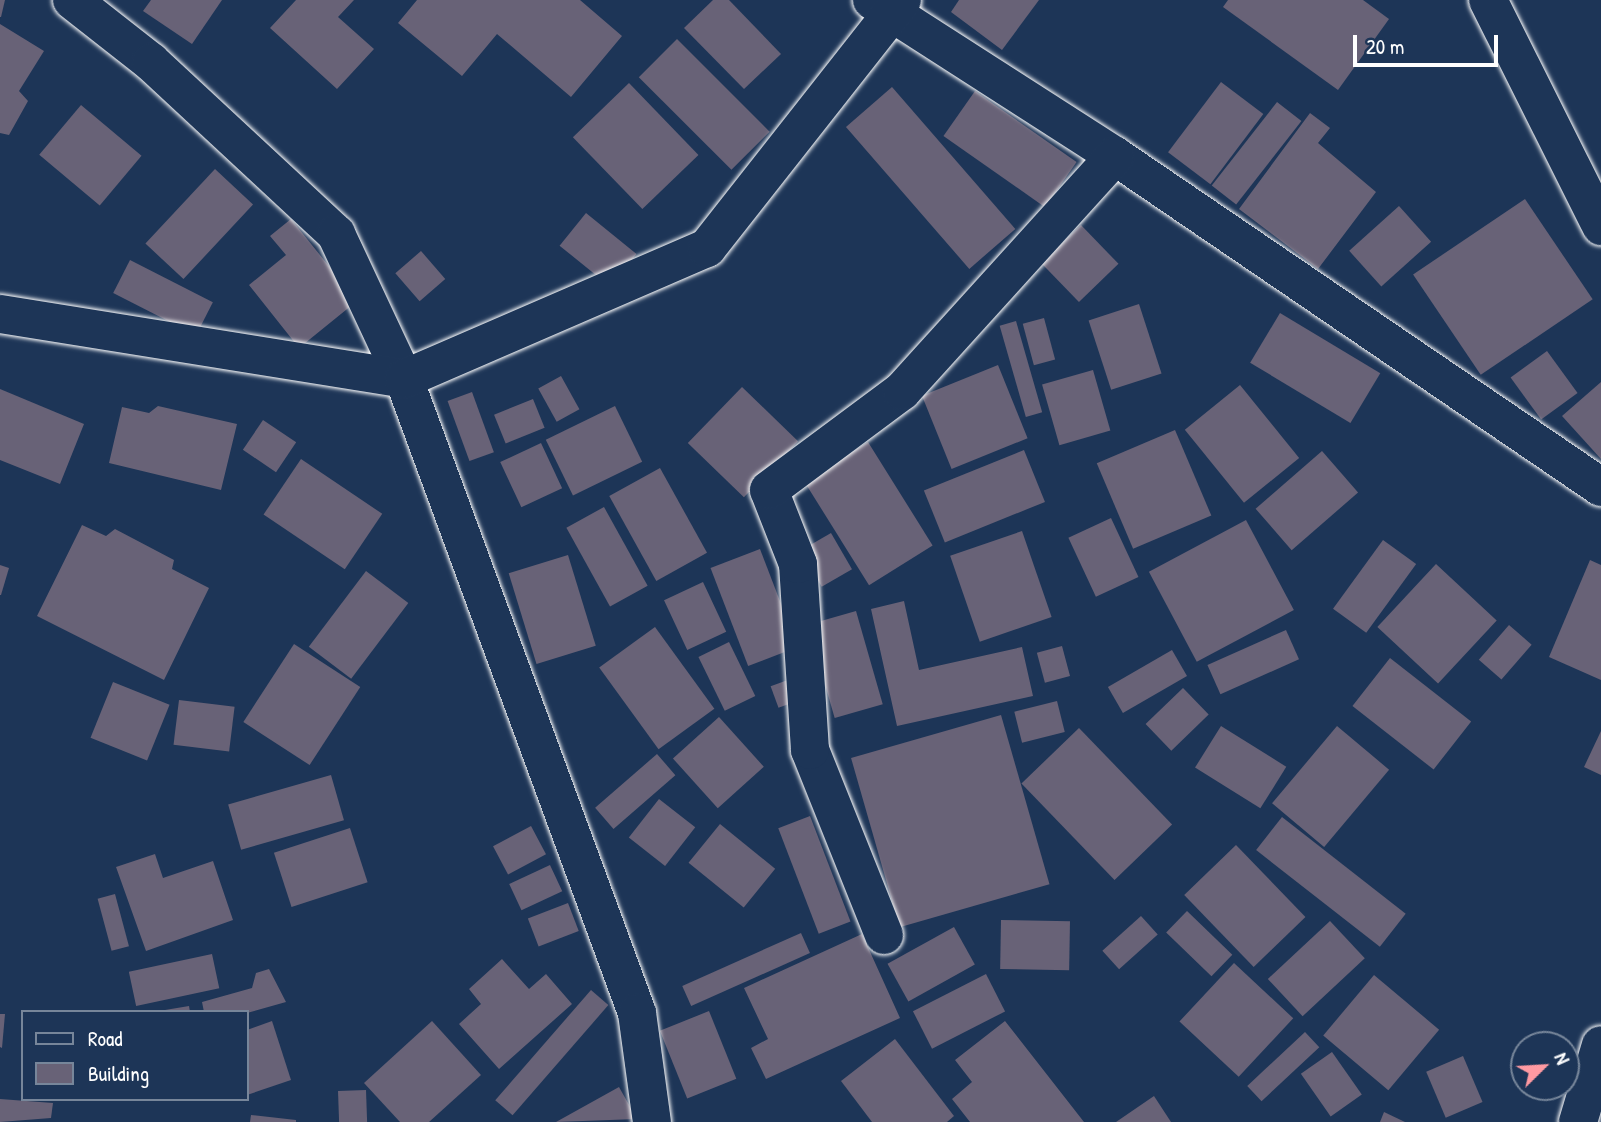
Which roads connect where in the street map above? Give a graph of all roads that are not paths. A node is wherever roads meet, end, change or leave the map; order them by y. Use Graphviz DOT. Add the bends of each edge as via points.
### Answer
graph roads {
  1 [pos="72,0"];
  2 [pos="1488,0"];
  3 [pos="889,4"];
  4 [pos="1115,156"];
  5 [pos="1601,226"];
  6 [pos="0,314"];
  7 [pos="404,379"];
  8 [pos="1601,487"];
  9 [pos="884,935"];
  10 [pos="1601,1045"];
  11 [pos="652,1122"];
  12 [pos="1578,1122"];
  1 -- 7 [label="street" via="151,62 336,234"];
  2 -- 5 [label="street"];
  3 -- 4 [label="street"];
  3 -- 7 [label="street" via="707,248"];
  4 -- 8 [label="street"];
  4 -- 9 [label="street" via="902,391 769,490 798,564 810,750"];
  6 -- 7 [label="street"];
  7 -- 11 [label="street" via="637,1013"];
  10 -- 12 [label="street"];
}
